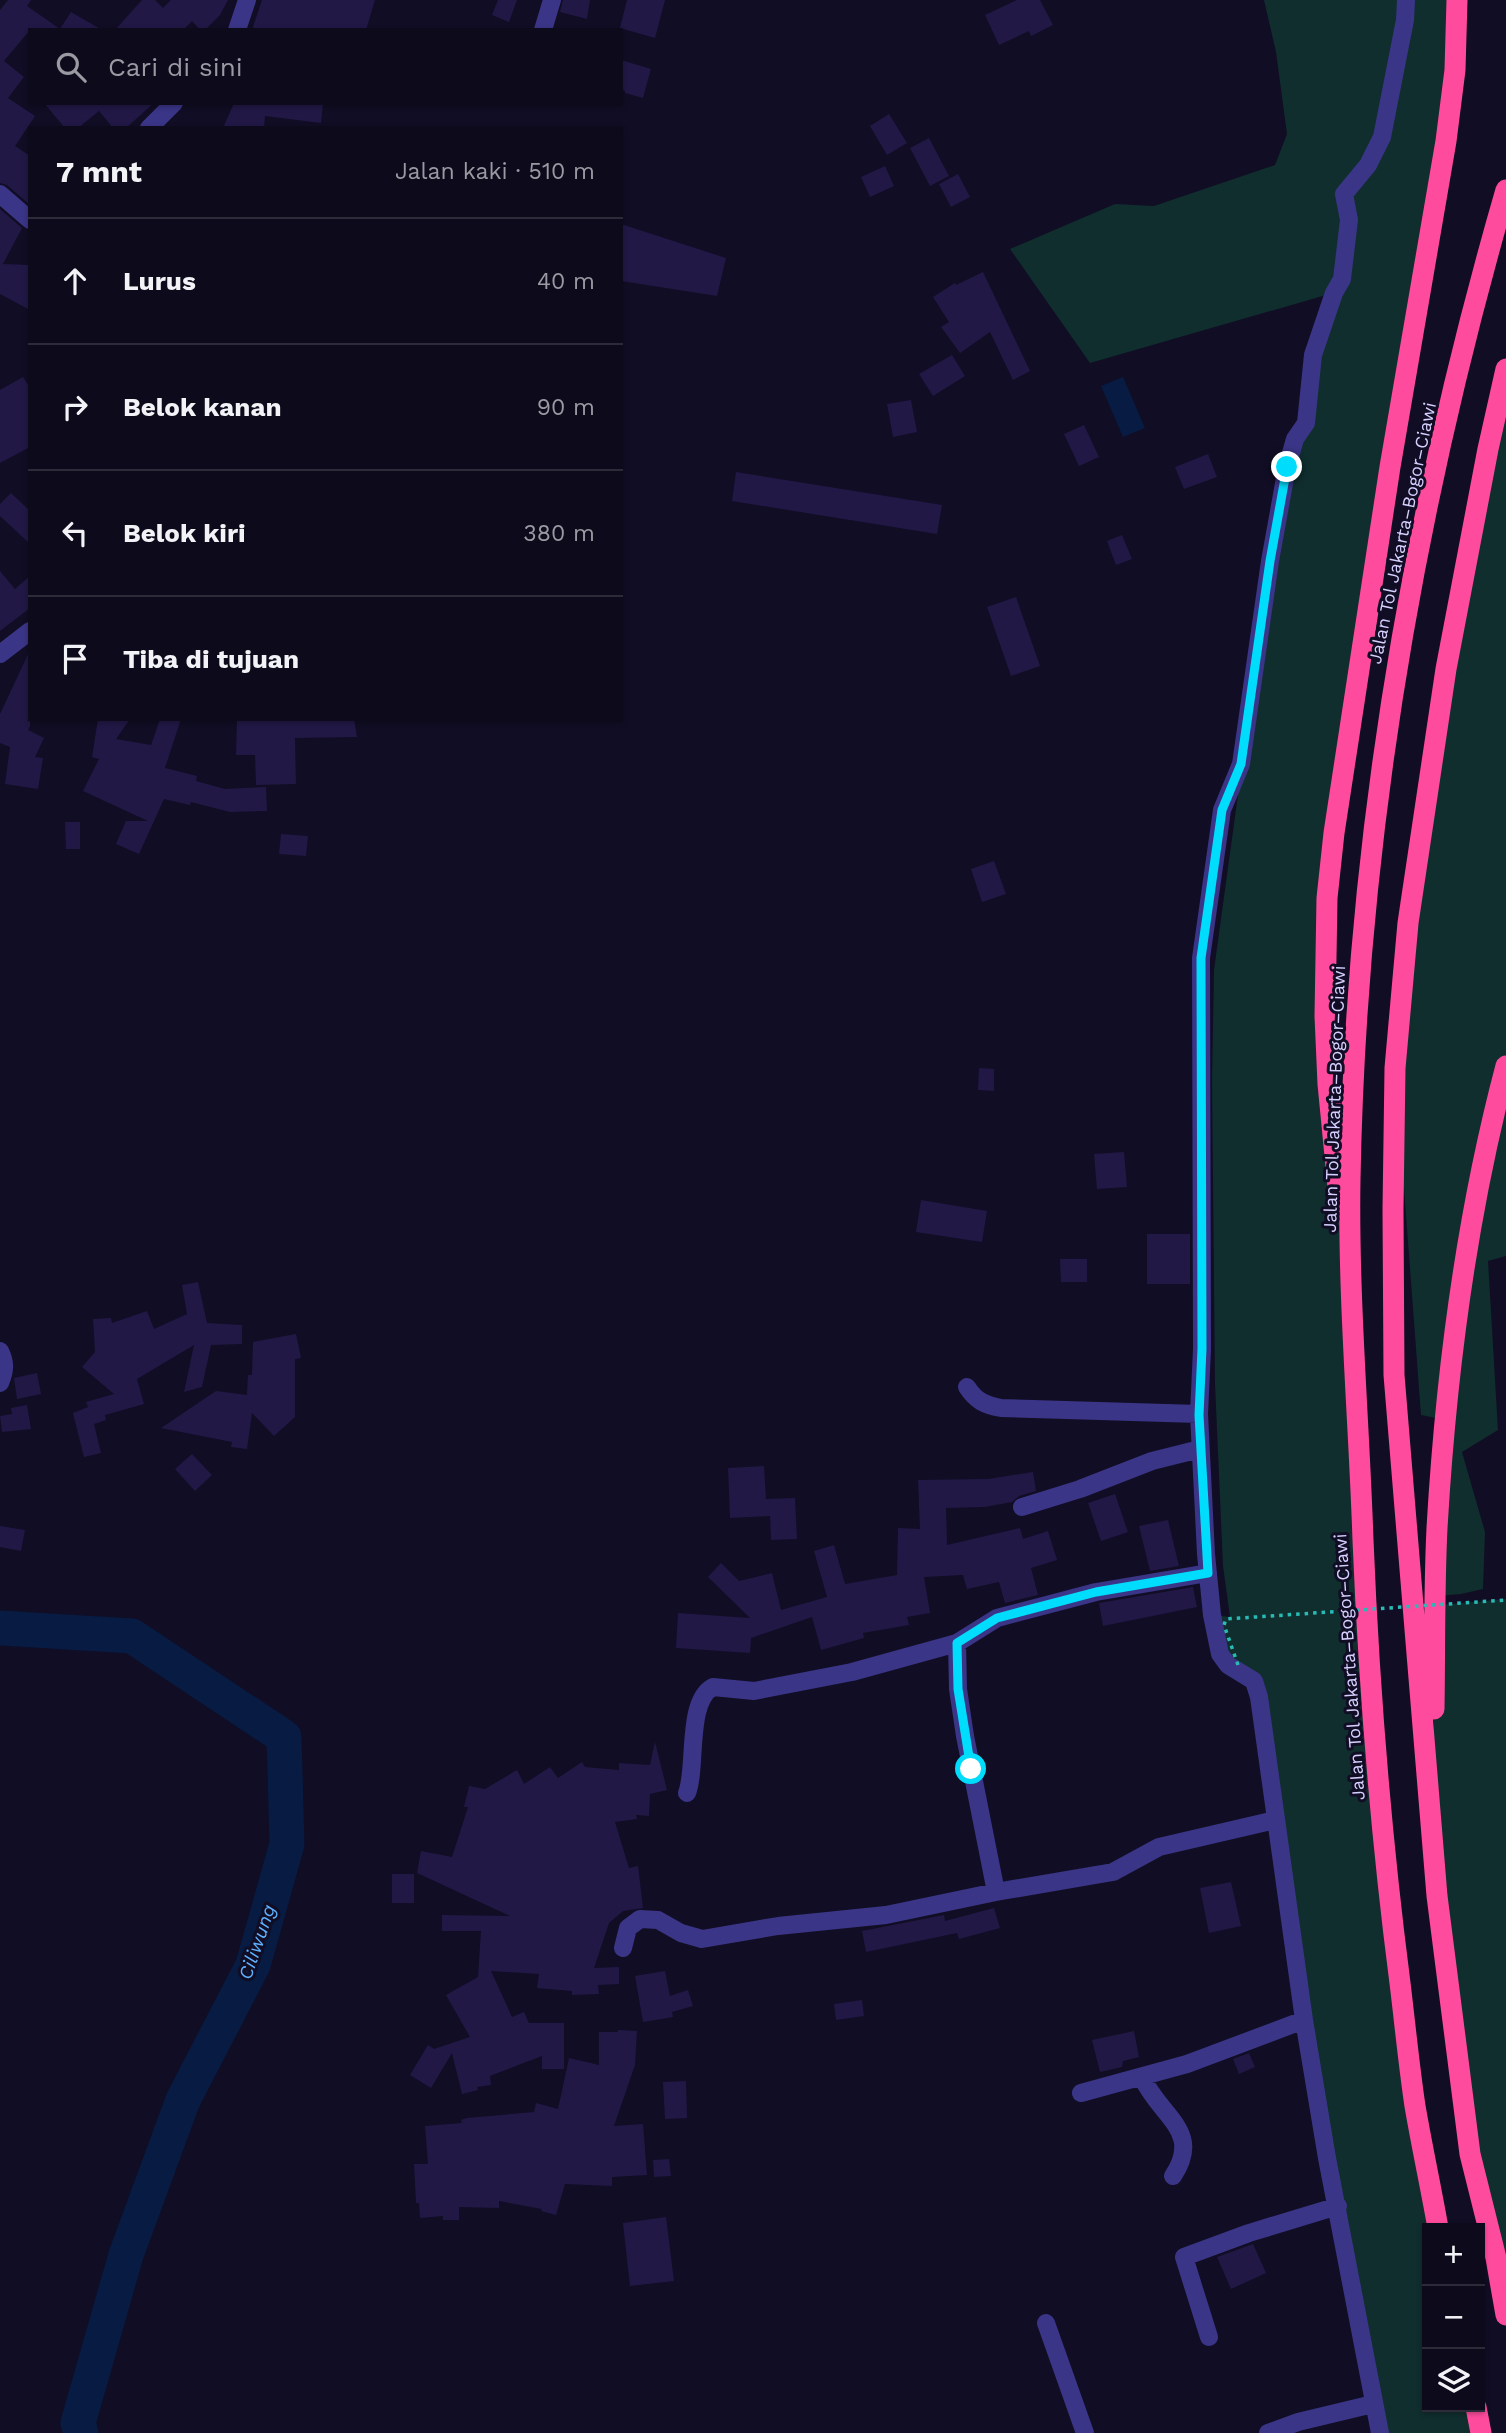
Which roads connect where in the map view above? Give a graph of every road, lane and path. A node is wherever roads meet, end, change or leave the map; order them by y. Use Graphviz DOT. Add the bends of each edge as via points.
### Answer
graph roads {
  1 [pos="247,0"];
  2 [pos="552,0"];
  3 [pos="1406,0"];
  4 [pos="1457,0"];
  5 [pos="238,28"];
  6 [pos="544,28"];
  7 [pos="172,105"];
  8 [pos="151,126"];
  9 [pos="1506,190"];
  10 [pos="0,194"];
  11 [pos="28,218"];
  12 [pos="1506,369"];
  13 [pos="28,633"];
  14 [pos="0,654"];
  15 [pos="1506,1066"];
  16 [pos="1351,1304"];
  17 [pos="0,1351"];
  18 [pos="0,1383"];
  19 [pos="967,1387"];
  20 [pos="1199,1415"];
  21 [pos="1200,1448"];
  22 [pos="1022,1507"];
  23 [pos="1208,1573"];
  24 [pos="1506,1600"];
  25 [pos="957,1643"];
  26 [pos="1238,1665"];
  27 [pos="687,1793"];
  28 [pos="1275,1820"];
  29 [pos="996,1892"];
  30 [pos="1437,1896"];
  31 [pos="623,1948"];
  32 [pos="1304,2020"];
  33 [pos="1142,2077"];
  34 [pos="1081,2093"];
  35 [pos="1173,2176"];
  36 [pos="1338,2206"];
  37 [pos="1437,2223"];
  38 [pos="1506,2315"];
  39 [pos="1046,2323"];
  40 [pos="1209,2337"];
  41 [pos="1373,2403"];
  42 [pos="1477,2412"];
  43 [pos="1085,2433"];
  44 [pos="1268,2433"];
  45 [pos="1380,2433"];
  46 [pos="1481,2433"];
  1 -- 5 [label="street"];
  2 -- 6 [label="street"];
  3 -- 20 [label="street" via="1382,137 1368,166 1344,194 1349,220 1342,279 1313,355 1306,424 1295,439 1287,467 1241,764 1222,810 1206,908 1200,981"];
  4 -- 16 [label="highway" via="1455,70 1444,155 1390,467 1327,898 1328,1084"];
  7 -- 8 [label="street"];
  9 -- 16 [label="highway, Jalan Tol Jakarta–Bogor–Ciawi" via="1430,497 1387,731 1363,942 1352,1119"];
  10 -- 11 [label="street"];
  12 -- 30 [label="highway" via="1430,762 1408,923 1395,1068 1394,1375"];
  13 -- 14 [label="street"];
  15 -- 30 [label="highway" via="1477,1191 1456,1314 1441,1478 1433,1744"];
  16 -- 37 [label="highway, Jalan Tol Jakarta–Bogor–Ciawi" via="1365,1609 1385,1866 1415,2109"];
  17 -- 18 [label="street" via="5,1371"];
  19 -- 20 [label="street" via="980,1402 1002,1408"];
  20 -- 21 [label="street"];
  21 -- 22 [label="street"];
  21 -- 23 [label="street"];
  23 -- 25 [label="street" via="1096,1592 997,1618"];
  23 -- 28 [label="street" via="1220,1654 1256,1686"];
  24 -- 26 [label="path, bridge" via="1226,1619"];
  25 -- 27 [label="street" via="779,1687 709,1689 699,1708"];
  25 -- 29 [label="street" via="962,1717"];
  28 -- 29 [label="street" via="1159,1847 1113,1872"];
  28 -- 32 [label="street"];
  29 -- 31 [label="street" via="886,1915 713,1938 692,1937 658,1920 640,1919 628,1928"];
  30 -- 38 [label="highway" via="1471,2154"];
  32 -- 33 [label="street"];
  32 -- 36 [label="street"];
  33 -- 34 [label="street"];
  33 -- 35 [label="street" via="1182,2136 1184,2157"];
  36 -- 40 [label="street" via="1184,2258"];
  36 -- 41 [label="street"];
  39 -- 43 [label="street"];
  41 -- 44 [label="street"];
  41 -- 45 [label="street"];
  42 -- 46 [label="highway"];
}
